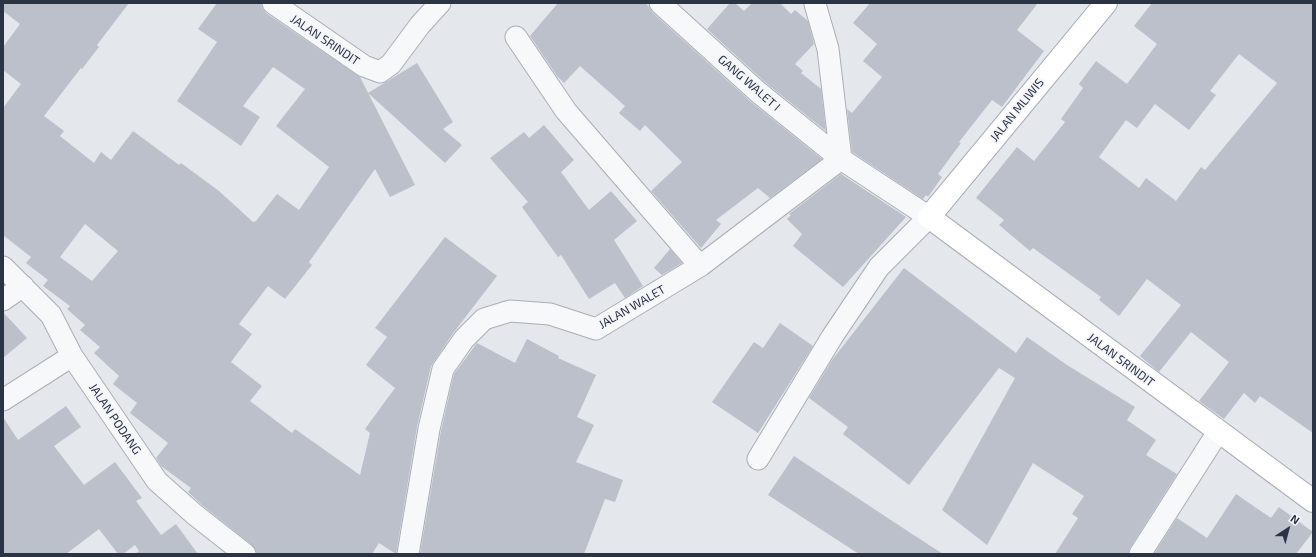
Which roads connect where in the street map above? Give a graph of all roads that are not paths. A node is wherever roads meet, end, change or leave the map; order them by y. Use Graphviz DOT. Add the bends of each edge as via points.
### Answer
graph roads {
  1 [pos="273,3"];
  2 [pos="440,3"];
  3 [pos="660,3"];
  4 [pos="1106,3"];
  5 [pos="815,4"];
  6 [pos="516,37"];
  7 [pos="841,159"];
  8 [pos="929,217"];
  9 [pos="700,266"];
  10 [pos="3,267"];
  11 [pos="23,286"];
  12 [pos="3,300"];
  13 [pos="72,356"];
  14 [pos="3,400"];
  15 [pos="1218,432"];
  16 [pos="758,459"];
  17 [pos="1313,501"];
  18 [pos="245,554"];
  19 [pos="408,554"];
  20 [pos="1140,554"];
  1 -- 2 [label="street, JALAN SRINDIT" via="364,66 380,72 391,64"];
  3 -- 7 [label="street, GANG WALET I" via="758,92"];
  4 -- 8 [label="street, JALAN MLIWIS"];
  5 -- 7 [label="street" via="828,49"];
  6 -- 9 [label="street" via="566,110"];
  7 -- 8 [label="street"];
  7 -- 9 [label="street, JALAN WALET"];
  8 -- 15 [label="street, JALAN SRINDIT"];
  8 -- 16 [label="street" via="879,267"];
  9 -- 19 [label="street, JALAN WALET" via="602,326 550,314 510,311 484,320 464,339 443,369 429,429"];
  10 -- 11 [label="street, JALAN PODANG"];
  11 -- 12 [label="street"];
  11 -- 13 [label="street, JALAN PODANG" via="51,315"];
  13 -- 14 [label="street"];
  13 -- 18 [label="street, JALAN PODANG" via="157,481"];
  15 -- 17 [label="street, JALAN SRINDIT"];
  15 -- 20 [label="street"];
}
